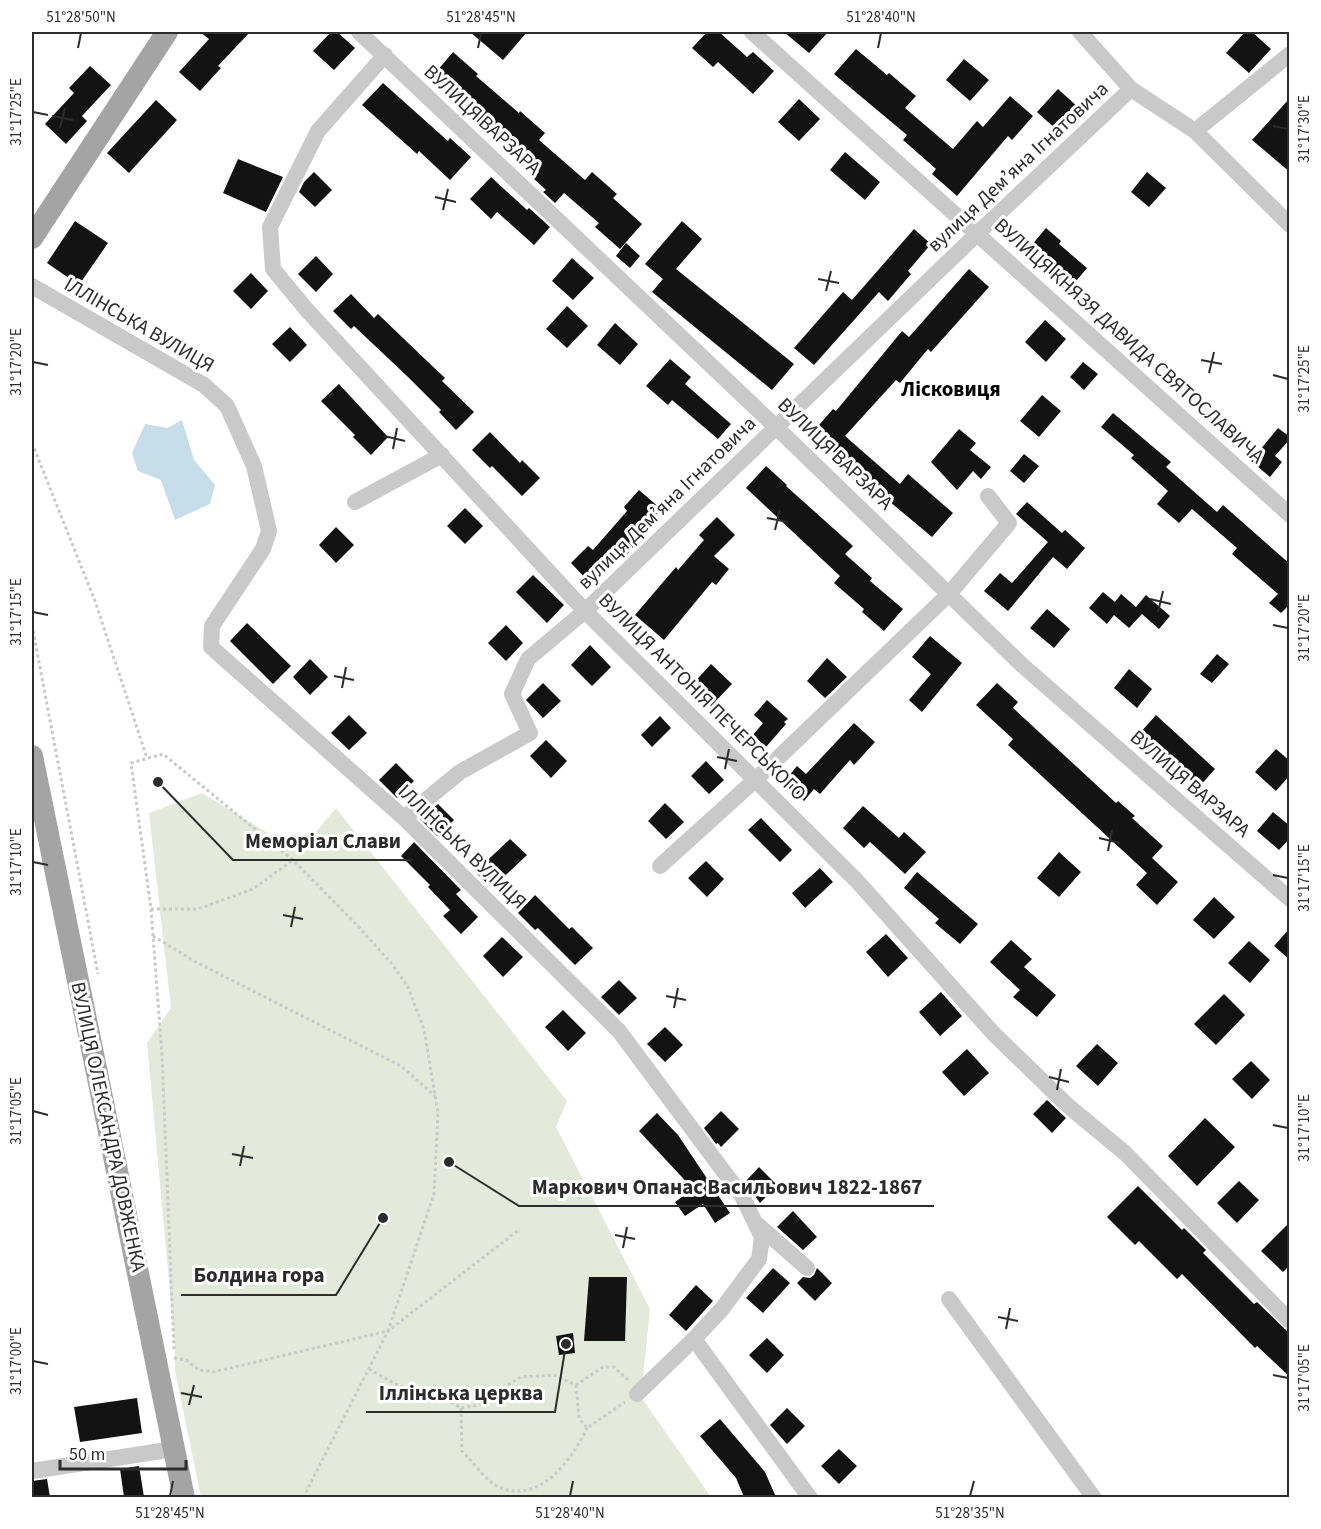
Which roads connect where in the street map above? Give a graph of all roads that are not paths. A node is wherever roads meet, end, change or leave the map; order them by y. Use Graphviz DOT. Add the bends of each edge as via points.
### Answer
graph roads {
  1 [pos="167,32"];
  2 [pos="359,32"];
  3 [pos="752,32"];
  4 [pos="1080,32"];
  5 [pos="1290,54"];
  6 [pos="385,55"];
  7 [pos="1131,89"];
  8 [pos="1195,131"];
  9 [pos="1290,225"];
  10 [pos="978,233"];
  11 [pos="32,238"];
  12 [pos="32,286"];
  13 [pos="776,427"];
  14 [pos="441,455"];
  15 [pos="988,496"];
  16 [pos="356,502"];
  17 [pos="1290,515"];
  18 [pos="949,594"];
  19 [pos="585,611"];
  20 [pos="32,756"];
  21 [pos="755,780"];
  22 [pos="404,818"];
  23 [pos="660,866"];
  24 [pos="1290,899"];
  25 [pos="756,1224"];
  26 [pos="807,1268"];
  27 [pos="949,1299"];
  28 [pos="1290,1321"];
  29 [pos="694,1339"];
  30 [pos="637,1394"];
  31 [pos="174,1449"];
  32 [pos="32,1471"];
  33 [pos="184,1497"];
  34 [pos="810,1497"];
  35 [pos="1094,1497"];
  1 -- 11 [label="main road"];
  2 -- 6 [label="street, ВУЛИЦЯ ВАРЗАРА"];
  3 -- 10 [label="street, ВУЛИЦЯ КНЯЗЯ ДАВИДА СВЯТОСЛАВИЧА"];
  4 -- 7 [label="street"];
  5 -- 8 [label="street"];
  6 -- 13 [label="street, ВУЛИЦЯ ВАРЗАРА"];
  6 -- 14 [label="street, ВУЛИЦЯ АНТОНІЯ ПЕЧЕРСЬКОГО" via="318,131 270,227 273,269"];
  7 -- 8 [label="street"];
  7 -- 10 [label="street, вулиця Демʼяна Ігнатовича"];
  8 -- 9 [label="street"];
  10 -- 13 [label="street, вулиця Демʼяна Ігнатовича"];
  10 -- 17 [label="street, ВУЛИЦЯ КНЯЗЯ ДАВИДА СВЯТОСЛАВИЧА"];
  12 -- 22 [label="street, ІЛЛІНСЬКА ВУЛИЦЯ" via="204,385 227,406 254,466 269,531 263,549 212,626 212,647"];
  13 -- 18 [label="street, ВУЛИЦЯ ВАРЗАРА"];
  13 -- 19 [label="street, вулиця Демʼяна Ігнатовича"];
  14 -- 16 [label="street"];
  14 -- 19 [label="street, ВУЛИЦЯ АНТОНІЯ ПЕЧЕРСЬКОГО"];
  15 -- 18 [label="street" via="1009,523"];
  18 -- 21 [label="street"];
  18 -- 24 [label="street, ВУЛИЦЯ ВАРЗАРА" via="1031,672"];
  19 -- 21 [label="street, ВУЛИЦЯ АНТОНІЯ ПЕЧЕРСЬКОГО"];
  19 -- 22 [label="street, вулиця Демʼяна Ігнатовича" via="528,659 512,694 530,733 460,772"];
  20 -- 31 [label="main road, ВУЛИЦЯ ОЛЕКСАНДРА ДОВЖЕНКА"];
  21 -- 23 [label="street"];
  21 -- 28 [label="street, ВУЛИЦЯ АНТОНІЯ ПЕЧЕРСЬКОГО" via="857,882 993,1033 1067,1105 1125,1153"];
  22 -- 25 [label="street, ІЛЛІНСЬКА ВУЛИЦЯ" via="619,1031 742,1196"];
  25 -- 26 [label="street"];
  25 -- 29 [label="street, ІЛЛІНСЬКА ВУЛИЦЯ" via="762,1237 759,1259"];
  27 -- 35 [label="street"];
  29 -- 30 [label="street, ІЛЛІНСЬКА ВУЛИЦЯ"];
  29 -- 34 [label="street"];
  31 -- 32 [label="street"];
  31 -- 33 [label="main road, ВУЛИЦЯ ОЛЕКСАНДРА ДОВЖЕНКА"];
}
